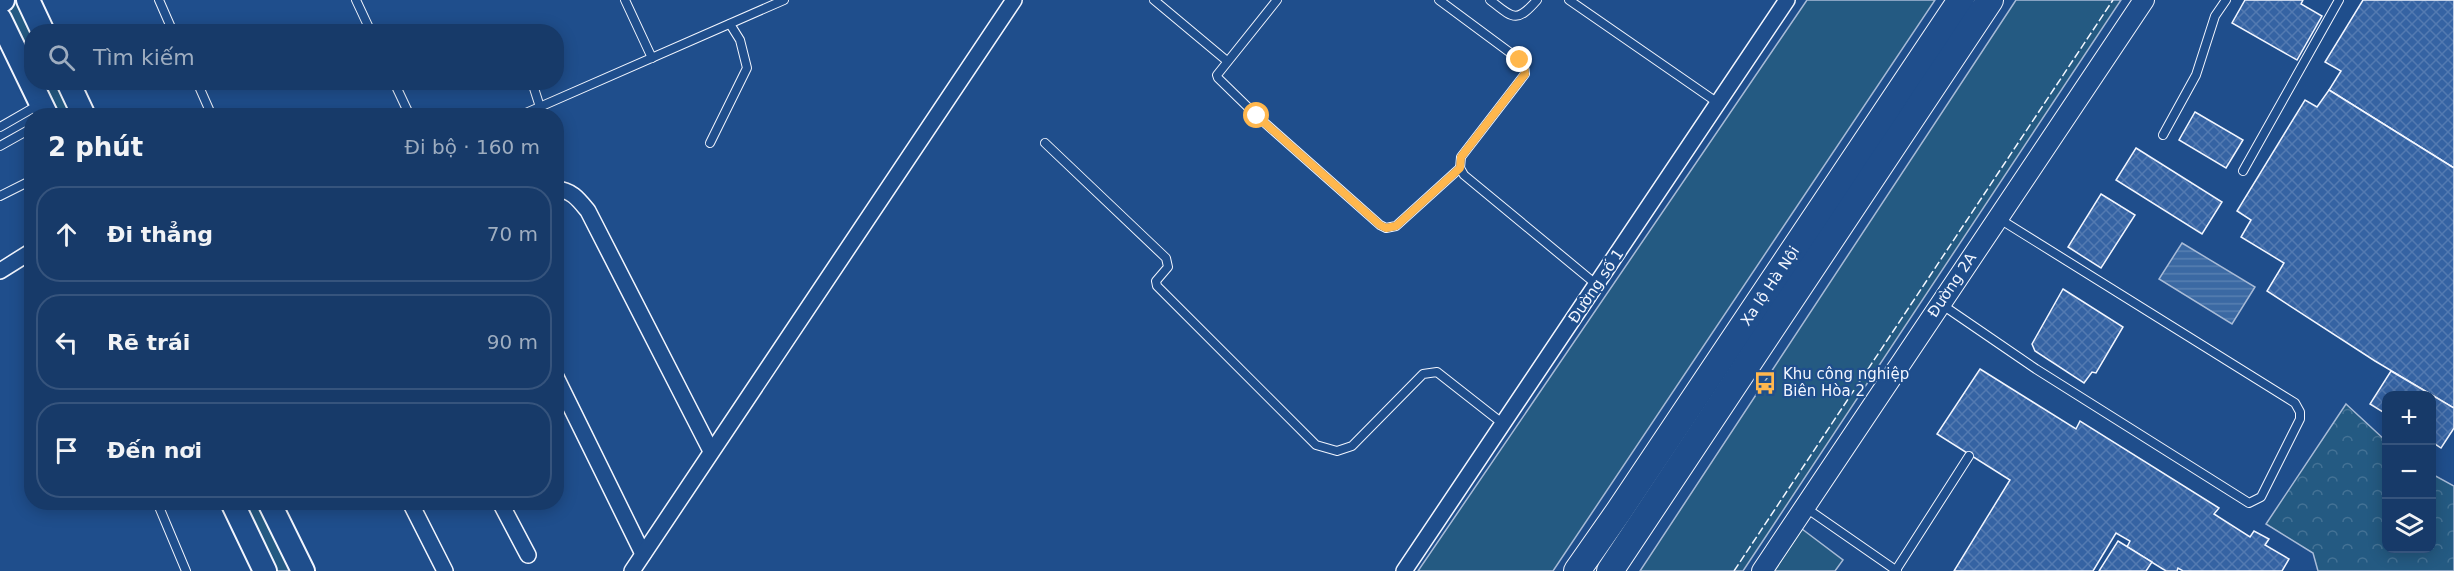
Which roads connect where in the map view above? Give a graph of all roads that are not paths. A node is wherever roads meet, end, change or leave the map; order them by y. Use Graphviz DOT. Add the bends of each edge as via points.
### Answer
graph roads {
  1 [pos="28,0"];
  2 [pos="159,0"];
  3 [pos="357,0"];
  4 [pos="625,0"];
  5 [pos="784,0"];
  6 [pos="1014,0"];
  7 [pos="1155,0"];
  8 [pos="1277,0"];
  9 [pos="1439,0"];
  10 [pos="1490,0"];
  11 [pos="1537,0"];
  12 [pos="1569,0"];
  13 [pos="1787,0"];
  14 [pos="1962,0"];
  15 [pos="1990,0"];
  16 [pos="2144,0"];
  17 [pos="2226,0"];
  18 [pos="2339,0"];
  19 [pos="0,19"];
  20 [pos="39,24"];
  21 [pos="170,24"];
  22 [pos="368,24"];
  23 [pos="730,24"];
  24 [pos="652,58"];
  25 [pos="1227,61"];
  26 [pos="24,68"];
  27 [pos="35,90"];
  28 [pos="72,90"];
  29 [pos="201,90"];
  30 [pos="398,90"];
  31 [pos="535,90"];
  32 [pos="1718,104"];
  33 [pos="540,107"];
  34 [pos="44,108"];
  35 [pos="80,108"];
  36 [pos="208,108"];
  37 [pos="406,108"];
  38 [pos="24,118"];
  39 [pos="0,128"];
  40 [pos="24,132"];
  41 [pos="2163,135"];
  42 [pos="710,143"];
  43 [pos="1046,143"];
  44 [pos="0,146"];
  45 [pos="1460,168"];
  46 [pos="2243,171"];
  47 [pos="24,184"];
  48 [pos="564,189"];
  49 [pos="0,196"];
  50 [pos="1997,217"];
  51 [pos="24,256"];
  52 [pos="0,271"];
  53 [pos="1597,285"];
  54 [pos="1940,303"];
  55 [pos="564,393"];
  56 [pos="1502,423"];
  57 [pos="711,451"];
  58 [pos="1969,456"];
  59 [pos="1805,507"];
  60 [pos="160,510"];
  61 [pos="236,510"];
  62 [pos="273,510"];
  63 [pos="414,510"];
  64 [pos="505,510"];
  65 [pos="643,554"];
  66 [pos="528,555"];
  67 [pos="186,571"];
  68 [pos="265,571"];
  69 [pos="303,571"];
  70 [pos="445,571"];
  71 [pos="632,571"];
  72 [pos="1404,571"];
  73 [pos="1577,571"];
  74 [pos="1610,571"];
  75 [pos="1762,571"];
  76 [pos="1897,571"];
  1 -- 20 [label="main road"];
  2 -- 21 [label="lane"];
  3 -- 22 [label="lane"];
  4 -- 24 [label="lane"];
  5 -- 23 [label="lane"];
  6 -- 57 [label="street"];
  7 -- 25 [label="lane"];
  8 -- 25 [label="lane"];
  9 -- 45 [label="lane" via="1520,60 1525,74 1461,157"];
  10 -- 11 [label="lane" via="1517,17"];
  12 -- 32 [label="lane"];
  13 -- 32 [label="street, Đường số 1"];
  14 -- 73 [label="highway, Xa lộ Hà Nội"];
  15 -- 74 [label="highway, Xa lộ Hà Nội"];
  16 -- 50 [label="street, Đường 2A"];
  17 -- 41 [label="lane" via="2215,16 2196,75"];
  18 -- 46 [label="lane"];
  19 -- 26 [label="main road"];
  23 -- 24 [label="lane"];
  23 -- 42 [label="lane" via="740,40 747,68"];
  24 -- 33 [label="lane"];
  25 -- 45 [label="lane" via="1218,78 1382,226 1396,226"];
  27 -- 34 [label="main road"];
  28 -- 35 [label="main road"];
  29 -- 36 [label="lane"];
  30 -- 37 [label="lane"];
  31 -- 33 [label="lane"];
  32 -- 53 [label="street, Đường số 1"];
  38 -- 39 [label="lane"];
  40 -- 44 [label="lane"];
  43 -- 56 [label="lane" via="1166,258 1168,267 1156,281 1157,286 1316,445 1337,451 1352,446 1430,371 1437,372"];
  45 -- 53 [label="lane" via="1464,176"];
  47 -- 49 [label="lane"];
  48 -- 57 [label="street" via="588,211"];
  50 -- 54 [label="street, Đường 2A"];
  50 -- 54 [label="lane" via="2295,403 2300,419 2261,497 2249,503 2036,369"];
  51 -- 52 [label="street"];
  53 -- 56 [label="street, Đường số 1"];
  54 -- 59 [label="street, Đường 2A"];
  55 -- 65 [label="street"];
  56 -- 72 [label="street, Đường số 1"];
  57 -- 65 [label="street"];
  58 -- 76 [label="lane"];
  59 -- 75 [label="street, Đường 2A"];
  59 -- 76 [label="lane"];
  60 -- 67 [label="lane"];
  61 -- 68 [label="main road"];
  62 -- 69 [label="main road"];
  63 -- 70 [label="street"];
  64 -- 66 [label="street"];
  65 -- 71 [label="street"];
}
